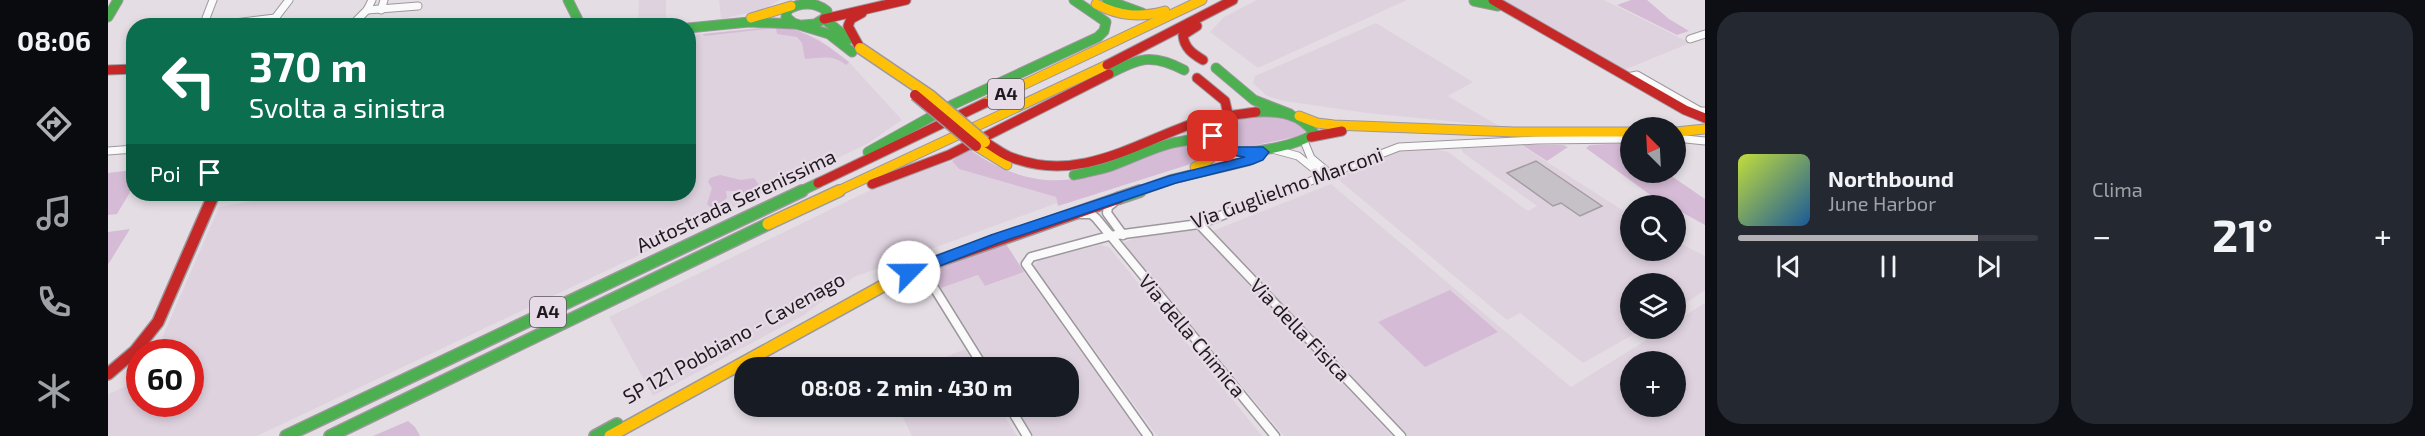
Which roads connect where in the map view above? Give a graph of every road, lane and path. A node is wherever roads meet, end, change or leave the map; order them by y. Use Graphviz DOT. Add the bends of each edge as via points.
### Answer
graph roads {
  1 [pos="118,0"];
  2 [pos="213,0"];
  3 [pos="289,0"];
  4 [pos="372,0"];
  5 [pos="384,0"];
  6 [pos="906,0"];
  7 [pos="1074,0"];
  8 [pos="1089,0"];
  9 [pos="1107,0"];
  10 [pos="1192,0"];
  11 [pos="1202,0"];
  12 [pos="1233,0"];
  13 [pos="1471,0"];
  14 [pos="1492,0"];
  15 [pos="883,3"];
  16 [pos="418,6"];
  17 [pos="791,6"];
  18 [pos="1218,8"];
  19 [pos="367,10"];
  20 [pos="381,10"];
  21 [pos="1168,11"];
  22 [pos="1512,12"];
  23 [pos="108,16"];
  24 [pos="825,16"];
  25 [pos="206,18"];
  26 [pos="275,18"];
  27 [pos="359,18"];
  28 [pos="729,24"];
  29 [pos="799,24"];
  30 [pos="696,27"];
  31 [pos="1705,34"];
  32 [pos="1690,39"];
  33 [pos="856,50"];
  34 [pos="1203,60"];
  35 [pos="1216,68"];
  36 [pos="126,69"];
  37 [pos="108,70"];
  38 [pos="1184,70"];
  39 [pos="1626,77"];
  40 [pos="1197,78"];
  41 [pos="1685,110"];
  42 [pos="1705,111"];
  43 [pos="1226,114"];
  44 [pos="1294,115"];
  45 [pos="1705,118"];
  46 [pos="1705,129"];
  47 [pos="1686,133"];
  48 [pos="1620,136"];
  49 [pos="1620,136"];
  50 [pos="1620,136"];
  51 [pos="1686,137"];
  52 [pos="1308,139"];
  53 [pos="1705,140"];
  54 [pos="1217,142"];
  55 [pos="981,144"];
  56 [pos="126,150"];
  57 [pos="1268,150"];
  58 [pos="108,151"];
  59 [pos="1326,174"];
  60 [pos="1150,181"];
  61 [pos="810,188"];
  62 [pos="1132,194"];
  63 [pos="211,201"];
  64 [pos="1093,212"];
  65 [pos="1198,224"];
  66 [pos="1123,235"];
  67 [pos="1109,236"];
  68 [pos="983,243"];
  69 [pos="699,258"];
  70 [pos="933,286"];
  71 [pos="881,287"];
  72 [pos="977,357"];
  73 [pos="108,375"];
  74 [pos="1016,417"];
  75 [pos="286,436"];
  76 [pos="330,436"];
  77 [pos="595,436"];
  78 [pos="610,436"];
  79 [pos="1027,436"];
  80 [pos="1148,436"];
  81 [pos="1275,436"];
  82 [pos="1401,436"];
  1 -- 23 [label="main road"];
  2 -- 25 [label="street"];
  3 -- 26 [label="street"];
  4 -- 19 [label="street"];
  5 -- 20 [label="street"];
  6 -- 15 [label="main road"];
  7 -- 61 [label="main road" via="1106,22 1098,38 922,119"];
  8 -- 21 [label="main road" via="1125,17"];
  9 -- 21 [label="main road" via="1142,13"];
  10 -- 21 [label="main road"];
  11 -- 61 [label="main road, Autostrada Serenissima / A4"];
  12 -- 18 [label="main road, Autostrada Serenissima / A4"];
  13 -- 22 [label="main road"];
  14 -- 22 [label="main road"];
  15 -- 24 [label="main road"];
  15 -- 33 [label="main road" via="849,21 848,30"];
  16 -- 20 [label="street"];
  17 -- 24 [label="main road" via="819,4"];
  17 -- 28 [label="main road"];
  17 -- 29 [label="main road" via="786,16"];
  18 -- 34 [label="main road" via="1219,14 1182,36 1187,49"];
  18 -- 69 [label="main road, Autostrada Serenissima / A4" via="1073,82 904,158"];
  19 -- 20 [label="street"];
  19 -- 27 [label="street"];
  22 -- 39 [label="main road"];
  24 -- 29 [label="main road" via="813,24"];
  24 -- 33 [label="main road"];
  28 -- 29 [label="main road"];
  28 -- 30 [label="main road"];
  29 -- 33 [label="main road"];
  31 -- 32 [label="street"];
  33 -- 55 [label="main road, bridge" via="928,94"];
  35 -- 44 [label="main road" via="1254,100"];
  36 -- 37 [label="main road"];
  38 -- 69 [label="main road" via="1166,60 1140,58 949,155 885,178 756,239"];
  39 -- 41 [label="main road"];
  39 -- 42 [label="street" via="1637,75"];
  40 -- 43 [label="main road" via="1225,101"];
  41 -- 45 [label="main road"];
  41 -- 46 [label="main road"];
  43 -- 44 [label="main road"];
  43 -- 54 [label="main road" via="1212,127"];
  43 -- 55 [label="main road" via="1076,167 1024,162"];
  44 -- 48 [label="main road" via="1334,125"];
  44 -- 52 [label="main road" via="1312,127"];
  46 -- 47 [label="main road"];
  49 -- 52 [label="main road" via="1339,131"];
  50 -- 59 [label="street, Via Guglielmo Marconi" via="1399,147"];
  51 -- 53 [label="main road"];
  52 -- 57 [label="main road"];
  52 -- 59 [label="street" via="1311,159"];
  54 -- 55 [label="main road" via="1197,137 1178,139 1101,170 1069,175 1039,174 1012,167 994,158"];
  54 -- 57 [label="main road" via="1235,152"];
  54 -- 60 [label="main road, SP 121 Pobbiano - Cavenago" via="1217,154 1212,161"];
  56 -- 58 [label="street"];
  57 -- 59 [label="street" via="1298,156"];
  57 -- 62 [label="main road, SP 121 Pobbiano - Cavenago" via="1248,161"];
  59 -- 65 [label="street, Via Guglielmo Marconi"];
  60 -- 64 [label="main road" via="1098,201"];
  60 -- 77 [label="main road, SP 121 Pobbiano - Cavenago" via="978,237 912,263"];
  61 -- 75 [label="main road, Autostrada Serenissima / A4"];
  62 -- 64 [label="main road, SP 121 Pobbiano - Cavenago"];
  62 -- 66 [label="street" via="1107,208"];
  63 -- 73 [label="main road" via="158,322 135,351"];
  64 -- 67 [label="street, Via della Chimica"];
  64 -- 68 [label="main road, SP 121 Pobbiano - Cavenago" via="1059,218"];
  65 -- 66 [label="street, Via Guglielmo Marconi"];
  65 -- 82 [label="street, Via della Fisica"];
  66 -- 67 [label="street, Via Guglielmo Marconi"];
  67 -- 80 [label="street, Via Guglielmo Marconi" via="1042,253 1027,261 1029,271"];
  67 -- 81 [label="street, Via della Chimica"];
  68 -- 70 [label="street" via="933,266 928,273"];
  68 -- 71 [label="main road, SP 121 Pobbiano - Cavenago" via="918,267"];
  69 -- 76 [label="main road, Autostrada Serenissima / A4"];
  70 -- 71 [label="street" via="917,274"];
  70 -- 72 [label="street"];
  71 -- 78 [label="main road, SP 121 Pobbiano - Cavenago"];
  74 -- 79 [label="street"];
}
